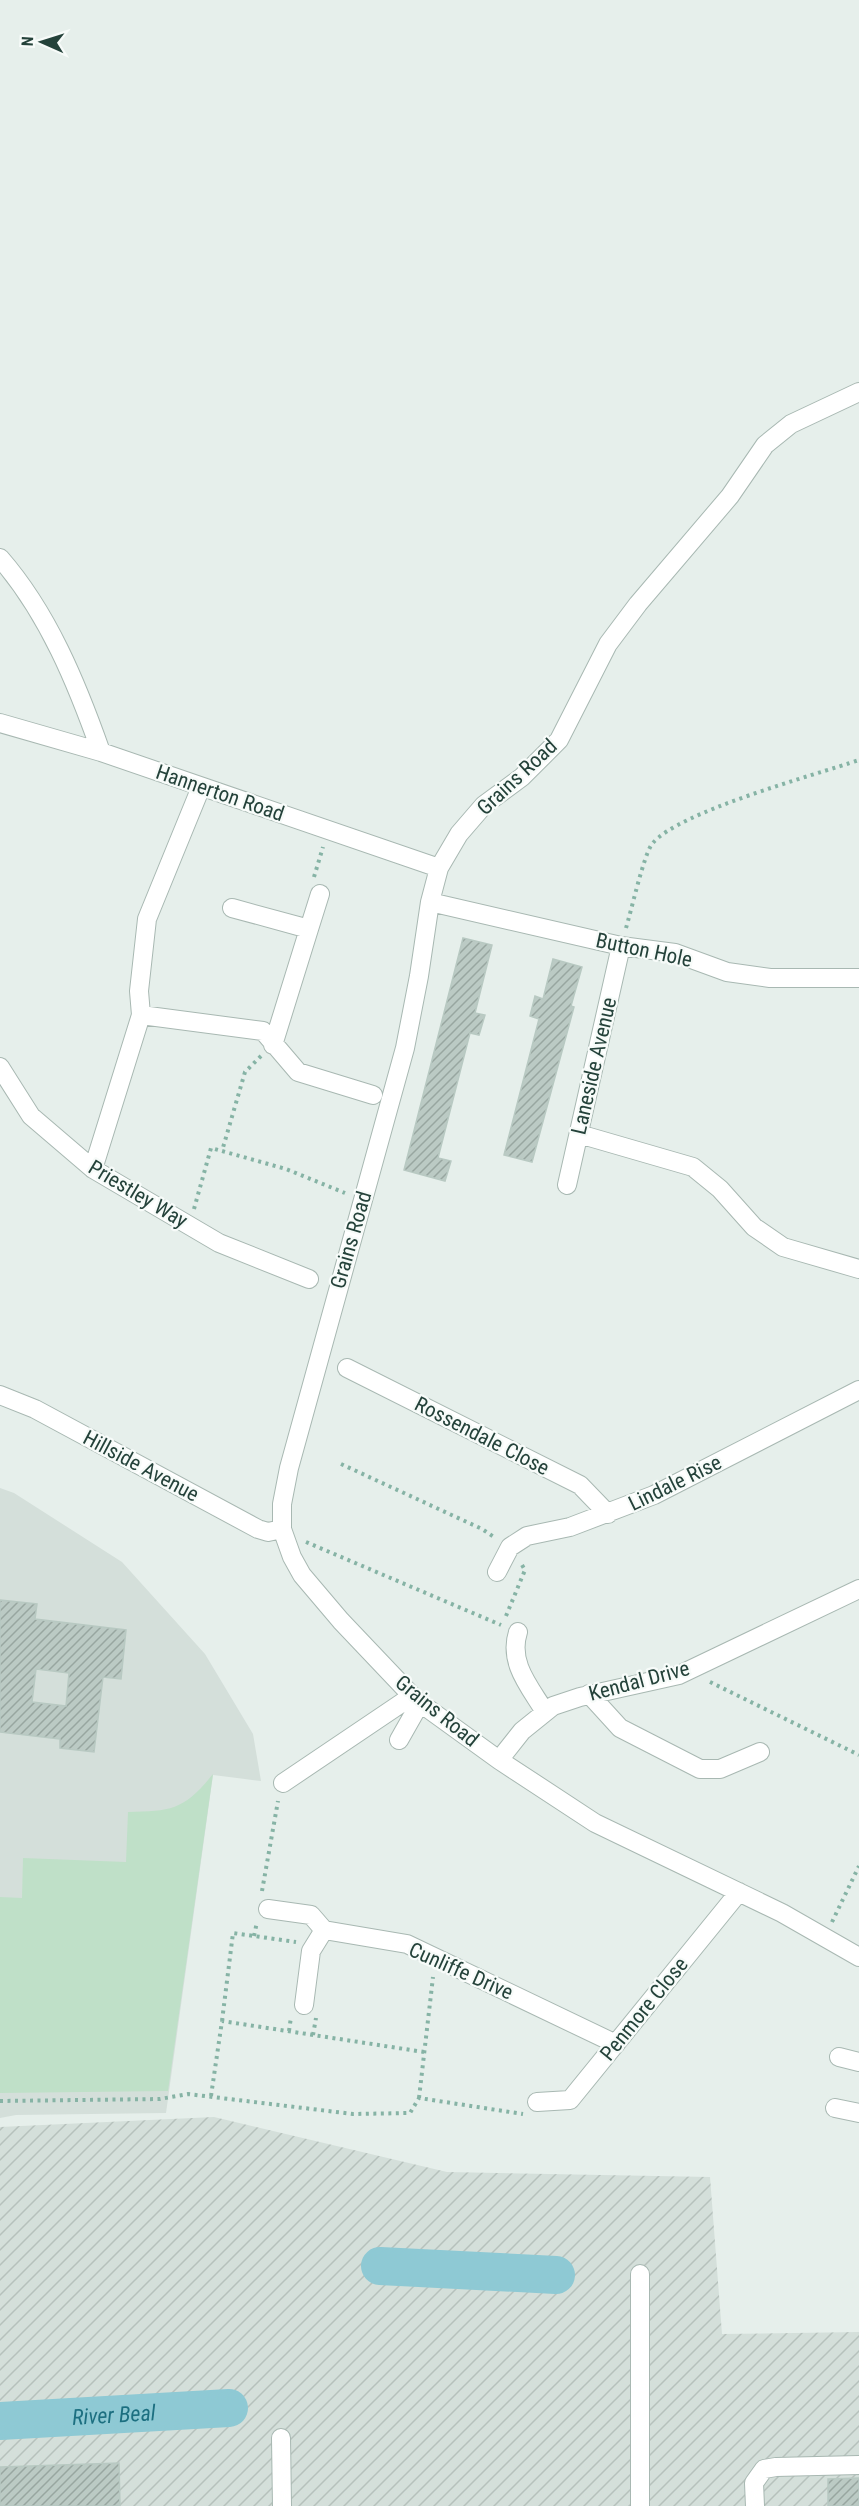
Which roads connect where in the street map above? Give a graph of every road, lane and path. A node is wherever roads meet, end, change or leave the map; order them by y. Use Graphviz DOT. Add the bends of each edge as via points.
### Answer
graph roads {
  1 [pos="859,392"];
  2 [pos="0,558"];
  3 [pos="0,723"];
  4 [pos="101,752"];
  5 [pos="859,760"];
  6 [pos="201,787"];
  7 [pos="328,831"];
  8 [pos="439,868"];
  9 [pos="320,894"];
  10 [pos="430,902"];
  11 [pos="232,908"];
  12 [pos="309,929"];
  13 [pos="621,946"];
  14 [pos="859,978"];
  15 [pos="141,1015"];
  16 [pos="273,1045"];
  17 [pos="0,1067"];
  18 [pos="373,1095"];
  19 [pos="579,1134"];
  20 [pos="222,1151"];
  21 [pos="93,1169"];
  22 [pos="567,1185"];
  23 [pos="363,1198"];
  24 [pos="188,1224"];
  25 [pos="859,1269"];
  26 [pos="309,1279"];
  27 [pos="347,1368"];
  28 [pos="859,1390"];
  29 [pos="0,1395"];
  30 [pos="341,1464"];
  31 [pos="608,1514"];
  32 [pos="285,1538"];
  33 [pos="510,1547"];
  34 [pos="497,1572"];
  35 [pos="859,1589"];
  36 [pos="510,1629"];
  37 [pos="688,1671"];
  38 [pos="589,1694"];
  39 [pos="416,1699"];
  40 [pos="545,1712"];
  41 [pos="399,1740"];
  42 [pos="760,1752"];
  43 [pos="859,1755"];
  44 [pos="499,1760"];
  45 [pos="284,1783"];
  46 [pos="859,1866"];
  47 [pos="262,1892"];
  48 [pos="740,1892"];
  49 [pos="263,1912"];
  50 [pos="324,1930"];
  51 [pos="254,1936"];
  52 [pos="824,1937"];
  53 [pos="311,1951"];
  54 [pos="859,1957"];
  55 [pos="441,1959"];
  56 [pos="304,2005"];
  57 [pos="222,2021"];
  58 [pos="616,2044"];
  59 [pos="424,2052"];
  60 [pos="840,2057"];
  61 [pos="859,2062"];
  62 [pos="211,2096"];
  63 [pos="419,2098"];
  64 [pos="0,2102"];
  65 [pos="537,2102"];
  66 [pos="835,2108"];
  67 [pos="859,2113"];
  68 [pos="640,2274"];
  69 [pos="281,2438"];
  70 [pos="859,2465"];
  71 [pos="282,2506"];
  72 [pos="640,2506"];
  73 [pos="755,2506"];
  1 -- 8 [label="street, Grains Road" via="791,424 765,445 730,496 608,644 559,740 522,777 484,805 459,834"];
  2 -- 4 [label="street" via="47,627 82,697"];
  3 -- 4 [label="street, Hannerton Road"];
  4 -- 6 [label="street, Hannerton Road"];
  5 -- 13 [label="path" via="712,809 665,832 650,846"];
  6 -- 7 [label="street, Hannerton Road"];
  6 -- 15 [label="street" via="147,919 139,991"];
  7 -- 8 [label="street, Hannerton Road"];
  7 -- 9 [label="path" via="313,881"];
  8 -- 10 [label="street, Grains Road"];
  9 -- 12 [label="street"];
  10 -- 13 [label="street, Button Hole"];
  10 -- 23 [label="street, Grains Road" via="405,1048"];
  11 -- 12 [label="street"];
  12 -- 16 [label="street"];
  13 -- 14 [label="street, Button Hole" via="675,953 727,972 770,978"];
  13 -- 19 [label="street, Laneside Avenue"];
  15 -- 16 [label="street" via="264,1031"];
  15 -- 21 [label="street"];
  16 -- 18 [label="street" via="299,1072"];
  16 -- 20 [label="path" via="244,1072"];
  17 -- 21 [label="street, Priestley Way" via="31,1116"];
  19 -- 22 [label="street, Laneside Avenue"];
  19 -- 25 [label="street" via="693,1167 720,1189 754,1227 783,1247"];
  20 -- 23 [label="path" via="286,1169"];
  20 -- 24 [label="path" via="211,1148"];
  21 -- 24 [label="street, Priestley Way"];
  23 -- 32 [label="street, Grains Road" via="288,1468 282,1504"];
  24 -- 26 [label="street, Priestley Way" via="219,1243"];
  27 -- 31 [label="street, Rossendale Close" via="580,1485"];
  28 -- 31 [label="street, Lindale Rise" via="654,1495"];
  29 -- 32 [label="street, Hillside Avenue" via="35,1409 258,1529"];
  30 -- 33 [label="path" via="482,1529"];
  31 -- 33 [label="street, Lindale Rise" via="527,1536"];
  32 -- 36 [label="path" via="305,1541"];
  32 -- 39 [label="street, Grains Road" via="302,1575"];
  33 -- 34 [label="street"];
  33 -- 36 [label="path" via="525,1570"];
  35 -- 37 [label="street, Kendal Drive"];
  36 -- 40 [label="street" via="521,1673"];
  37 -- 38 [label="street, Kendal Drive"];
  37 -- 43 [label="path"];
  38 -- 40 [label="street, Kendal Drive"];
  38 -- 42 [label="street" via="620,1728 700,1769 720,1770"];
  39 -- 41 [label="street"];
  39 -- 44 [label="street, Grains Road"];
  39 -- 45 [label="street"];
  40 -- 44 [label="street, Kendal Drive" via="510,1743"];
  44 -- 48 [label="street, Grains Road" via="595,1823"];
  45 -- 47 [label="path" via="279,1792"];
  46 -- 52 [label="path"];
  48 -- 52 [label="street, Grains Road"];
  48 -- 58 [label="street, Penmore Close"];
  49 -- 50 [label="street, Cunliffe Drive" via="311,1915"];
  49 -- 51 [label="path"];
  50 -- 53 [label="street"];
  50 -- 55 [label="street, Cunliffe Drive" via="407,1944"];
  51 -- 53 [label="path" via="304,1944"];
  51 -- 57 [label="path" via="233,1933"];
  52 -- 54 [label="street, Grains Road"];
  53 -- 56 [label="street"];
  55 -- 58 [label="street, Cunliffe Drive"];
  55 -- 59 [label="path" via="434,1975"];
  57 -- 59 [label="path"];
  57 -- 62 [label="path"];
  58 -- 65 [label="street, Penmore Close" via="570,2100"];
  59 -- 63 [label="path"];
  60 -- 61 [label="street"];
  62 -- 63 [label="path" via="353,2114 410,2113"];
  62 -- 64 [label="path"];
  63 -- 65 [label="path" via="530,2115"];
  66 -- 67 [label="street"];
  68 -- 72 [label="street"];
  69 -- 71 [label="street"];
  70 -- 73 [label="street" via="764,2469 754,2482"];
}
